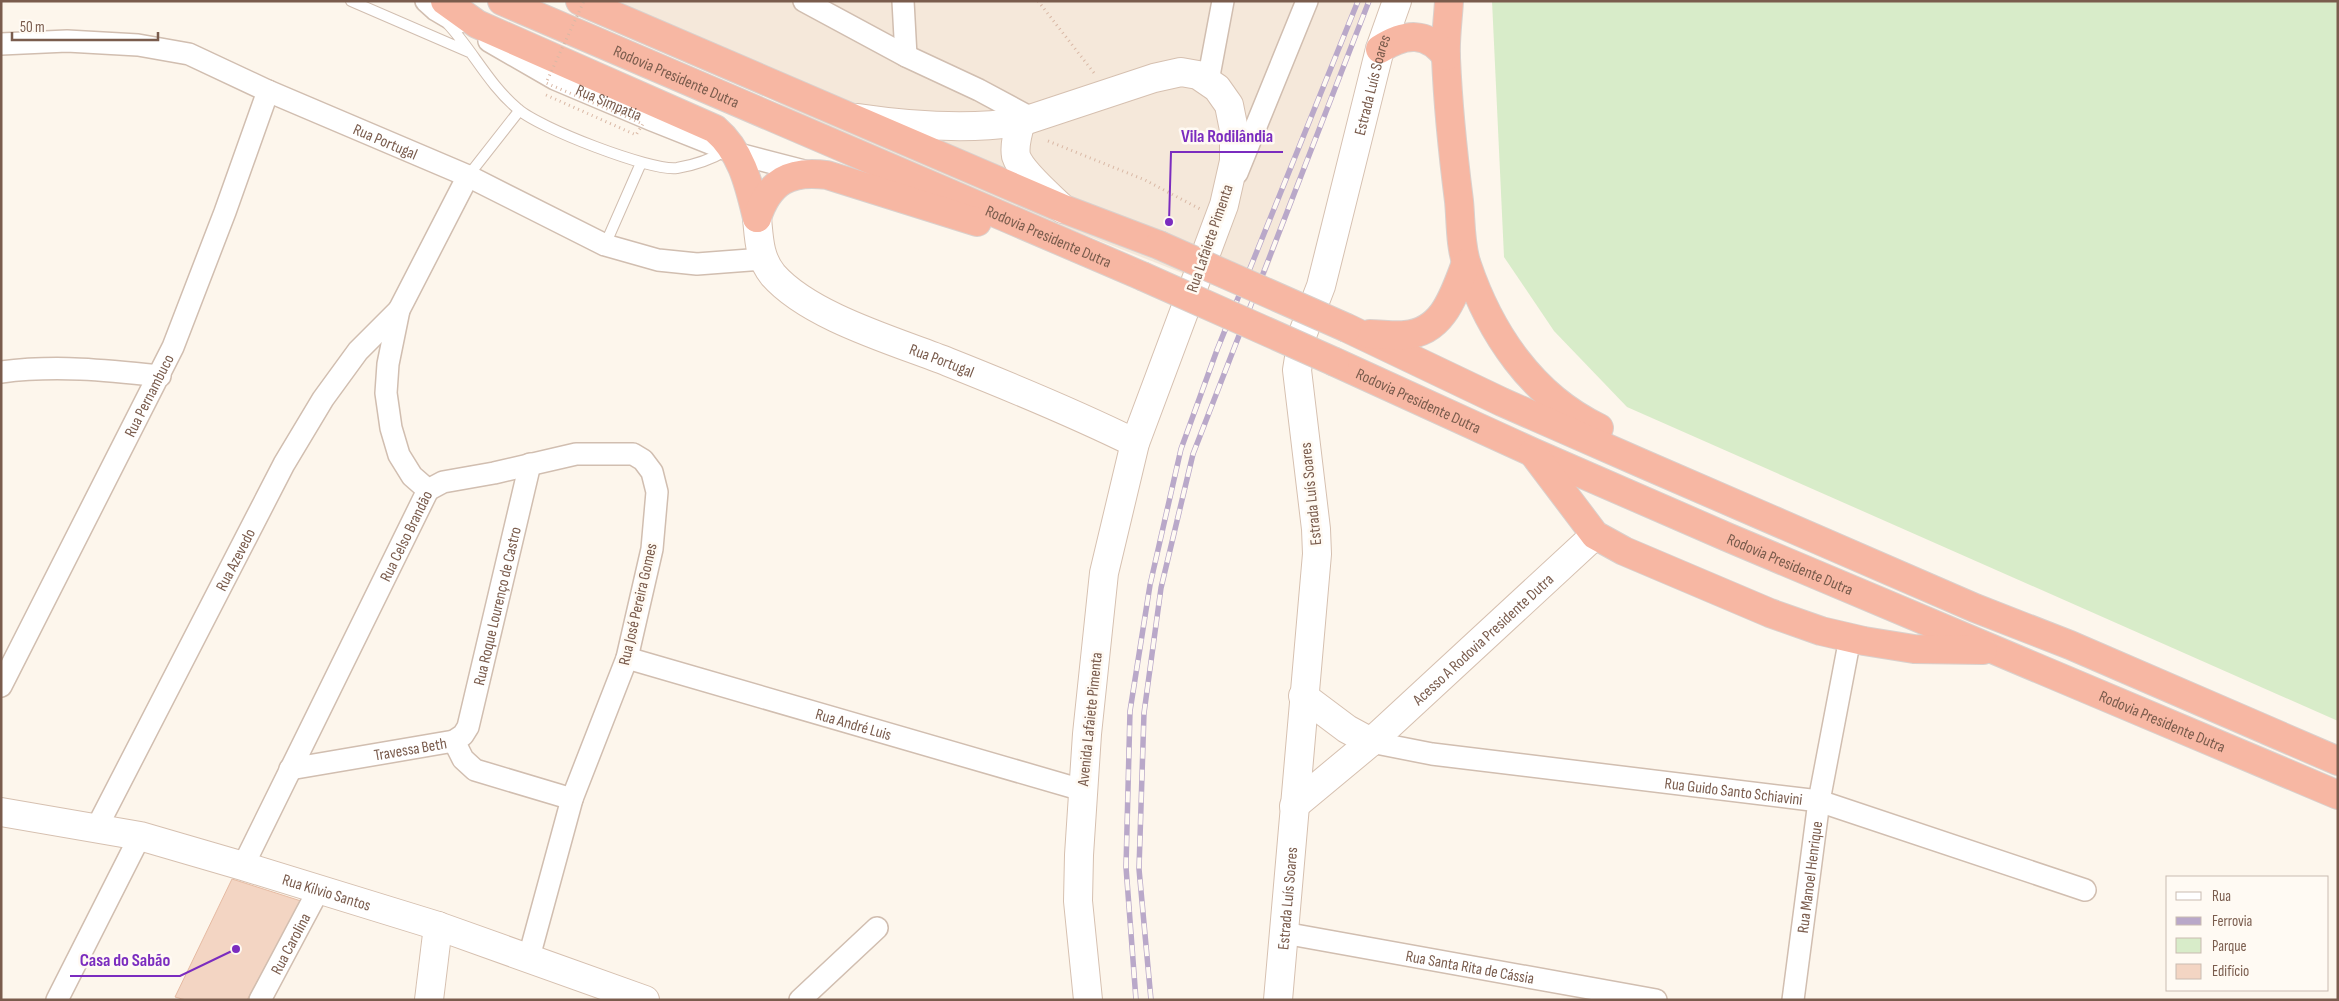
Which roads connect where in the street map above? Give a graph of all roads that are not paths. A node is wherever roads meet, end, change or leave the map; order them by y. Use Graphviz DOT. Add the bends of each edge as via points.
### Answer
graph roads {
  1 [pos="351,1"];
  2 [pos="502,1"];
  3 [pos="580,1"];
  4 [pos="804,1"];
  5 [pos="903,1"];
  6 [pos="1223,1"];
  7 [pos="1307,1"];
  8 [pos="1397,1"];
  9 [pos="1449,1"];
  10 [pos="435,4"];
  11 [pos="1,44"];
  12 [pos="1380,49"];
  13 [pos="470,53"];
  14 [pos="906,56"];
  15 [pos="1446,56"];
  16 [pos="1208,81"];
  17 [pos="268,91"];
  18 [pos="519,111"];
  19 [pos="842,115"];
  20 [pos="1026,120"];
  21 [pos="731,152"];
  22 [pos="641,163"];
  23 [pos="808,172"];
  24 [pos="468,176"];
  25 [pos="1064,209"];
  26 [pos="1221,213"];
  27 [pos="757,218"];
  28 [pos="1020,223"];
  29 [pos="605,245"];
  30 [pos="763,259"];
  31 [pos="1466,263"];
  32 [pos="400,310"];
  33 [pos="1354,331"];
  34 [pos="1,372"];
  35 [pos="160,376"];
  36 [pos="1135,443"];
  37 [pos="1532,452"];
  38 [pos="530,464"];
  39 [pos="428,490"];
  40 [pos="1595,535"];
  41 [pos="1850,638"];
  42 [pos="2070,645"];
  43 [pos="1996,650"];
  44 [pos="627,658"];
  45 [pos="1,686"];
  46 [pos="1303,696"];
  47 [pos="454,741"];
  48 [pos="1372,742"];
  49 [pos="2338,761"];
  50 [pos="290,769"];
  51 [pos="1082,790"];
  52 [pos="2338,795"];
  53 [pos="572,799"];
  54 [pos="1819,801"];
  55 [pos="1294,806"];
  56 [pos="1,812"];
  57 [pos="97,827"];
  58 [pos="140,836"];
  59 [pos="243,866"];
  60 [pos="319,889"];
  61 [pos="2085,890"];
  62 [pos="438,926"];
  63 [pos="877,928"];
  64 [pos="1284,933"];
  65 [pos="529,957"];
  66 [pos="593,991"];
  67 [pos="57,1000"];
  68 [pos="260,1000"];
  69 [pos="429,1000"];
  70 [pos="645,1000"];
  71 [pos="800,1000"];
  72 [pos="1088,1000"];
  73 [pos="1278,1000"];
  74 [pos="1656,1000"];
  75 [pos="1793,1000"];
  1 -- 13 [label="lane"];
  2 -- 28 [label="highway, Rodovia Presidente Dutra"];
  3 -- 19 [label="highway, Rodovia Presidente Dutra"];
  4 -- 14 [label="street"];
  5 -- 14 [label="street"];
  6 -- 16 [label="street"];
  7 -- 26 [label="street"];
  8 -- 12 [label="main road, Estrada Luís Soares"];
  9 -- 15 [label="highway"];
  10 -- 13 [label="lane"];
  10 -- 21 [label="highway" via="715,129 725,138"];
  11 -- 17 [label="street, Rua Portugal" via="66,41 138,45 189,54"];
  12 -- 15 [label="highway" via="1401,38 1413,37 1428,39"];
  12 -- 46 [label="main road, Estrada Luís Soares" via="1297,370 1317,554"];
  13 -- 18 [label="lane" via="490,82"];
  14 -- 20 [label="street" via="979,90"];
  15 -- 31 [label="highway"];
  16 -- 20 [label="main road, Rua Lafaiete Pimenta" via="1192,73 1175,73"];
  16 -- 26 [label="main road, Rua Lafaiete Pimenta" via="1229,105 1234,130 1234,161"];
  17 -- 24 [label="street, Rua Portugal"];
  17 -- 35 [label="street, Rua Pernambuco" via="226,212"];
  18 -- 22 [label="lane" via="549,127"];
  18 -- 24 [label="lane"];
  19 -- 20 [label="main road, Rua Lafaiete Pimenta" via="954,127"];
  19 -- 25 [label="highway, Rodovia Presidente Dutra"];
  20 -- 25 [label="main road" via="1017,137 1016,158"];
  21 -- 22 [label="lane" via="676,168"];
  21 -- 23 [label="street"];
  21 -- 27 [label="highway" via="744,168"];
  22 -- 29 [label="lane"];
  23 -- 27 [label="highway" via="787,177 769,192"];
  23 -- 28 [label="highway" via="827,175 974,222"];
  24 -- 29 [label="street, Rua Portugal"];
  24 -- 32 [label="street, Rua Celso Brandão"];
  25 -- 33 [label="highway, Rodovia Presidente Dutra, bridge" via="1159,245"];
  26 -- 36 [label="main road, Rua Lafaiete Pimenta"];
  27 -- 30 [label="main road, Rua Portugal"];
  28 -- 37 [label="highway, Rodovia Presidente Dutra, bridge"];
  29 -- 30 [label="street, Rua Portugal" via="658,260 697,264"];
  30 -- 36 [label="main road, Rua Portugal" via="773,274 796,295 838,318 1064,408"];
  31 -- 33 [label="highway" via="1451,302 1428,328 1406,335"];
  31 -- 42 [label="highway" via="1498,336 1540,388 1576,418 1935,576"];
  32 -- 39 [label="street, Rua Celso Brandão" via="388,364 386,393 391,428 399,455 412,476"];
  32 -- 57 [label="street, Rua Azevedo" via="358,350 323,398 284,464"];
  33 -- 42 [label="highway, Rodovia Presidente Dutra" via="1520,410 1975,608"];
  34 -- 35 [label="street" via="38,367 95,368"];
  35 -- 45 [label="street, Rua Pernambuco"];
  36 -- 51 [label="main road, Avenida Lafaiete Pimenta" via="1104,573"];
  37 -- 40 [label="highway"];
  37 -- 43 [label="highway, Rodovia Presidente Dutra"];
  38 -- 39 [label="street, Rua José Pereira Gomes" via="444,482"];
  38 -- 44 [label="street, Rua José Pereira Gomes" via="576,454 633,454 643,460 652,472 657,492 652,549"];
  38 -- 47 [label="street, Rua Roque Lourenço de Castro" via="468,727"];
  39 -- 50 [label="street, Rua Celso Brandão"];
  40 -- 41 [label="highway" via="1624,552 1770,613"];
  40 -- 48 [label="main road, Acesso A Rodovia Presidente Dutra"];
  41 -- 43 [label="highway" via="1914,649"];
  41 -- 54 [label="street, Rua Manoel Henrique"];
  42 -- 49 [label="highway, Rodovia Presidente Dutra"];
  43 -- 52 [label="highway, Rodovia Presidente Dutra"];
  44 -- 51 [label="street, Rua André Luis"];
  44 -- 53 [label="street, Rua José Pereira Gomes"];
  46 -- 48 [label="main road" via="1347,729"];
  46 -- 55 [label="main road, Estrada Luís Soares"];
  47 -- 50 [label="street, Travessa Beth"];
  47 -- 53 [label="street, Travessa Beth" via="463,759 474,770"];
  48 -- 54 [label="street, Rua Guido Santo Schiavini" via="1432,754"];
  48 -- 55 [label="main road, Acesso A Rodovia Presidente Dutra"];
  50 -- 59 [label="street, Rua Celso Brandão"];
  51 -- 72 [label="main road, Avenida Lafaiete Pimenta" via="1078,901"];
  53 -- 65 [label="street, Rua José Pereira Gomes"];
  54 -- 61 [label="street, Rua Guido Santo Schiavini"];
  54 -- 75 [label="street, Rua Manoel Henrique"];
  55 -- 64 [label="main road, Estrada Luís Soares"];
  56 -- 57 [label="main road, Rua Kilvio Santos"];
  57 -- 58 [label="main road, Rua Kilvio Santos"];
  58 -- 59 [label="main road, Rua Kilvio Santos"];
  58 -- 67 [label="street"];
  59 -- 60 [label="main road, Rua Kilvio Santos"];
  60 -- 62 [label="main road, Rua Kilvio Santos"];
  60 -- 68 [label="street, Rua Carolina"];
  62 -- 65 [label="main road, Rua Kilvio Santos"];
  62 -- 69 [label="main road"];
  63 -- 71 [label="street"];
  64 -- 73 [label="main road, Estrada Luís Soares"];
  64 -- 74 [label="street, Rua Santa Rita de Cássia"];
  65 -- 66 [label="main road, Rua Kilvio Santos"];
  66 -- 70 [label="main road, Rua Kilvio Santos"];
}
